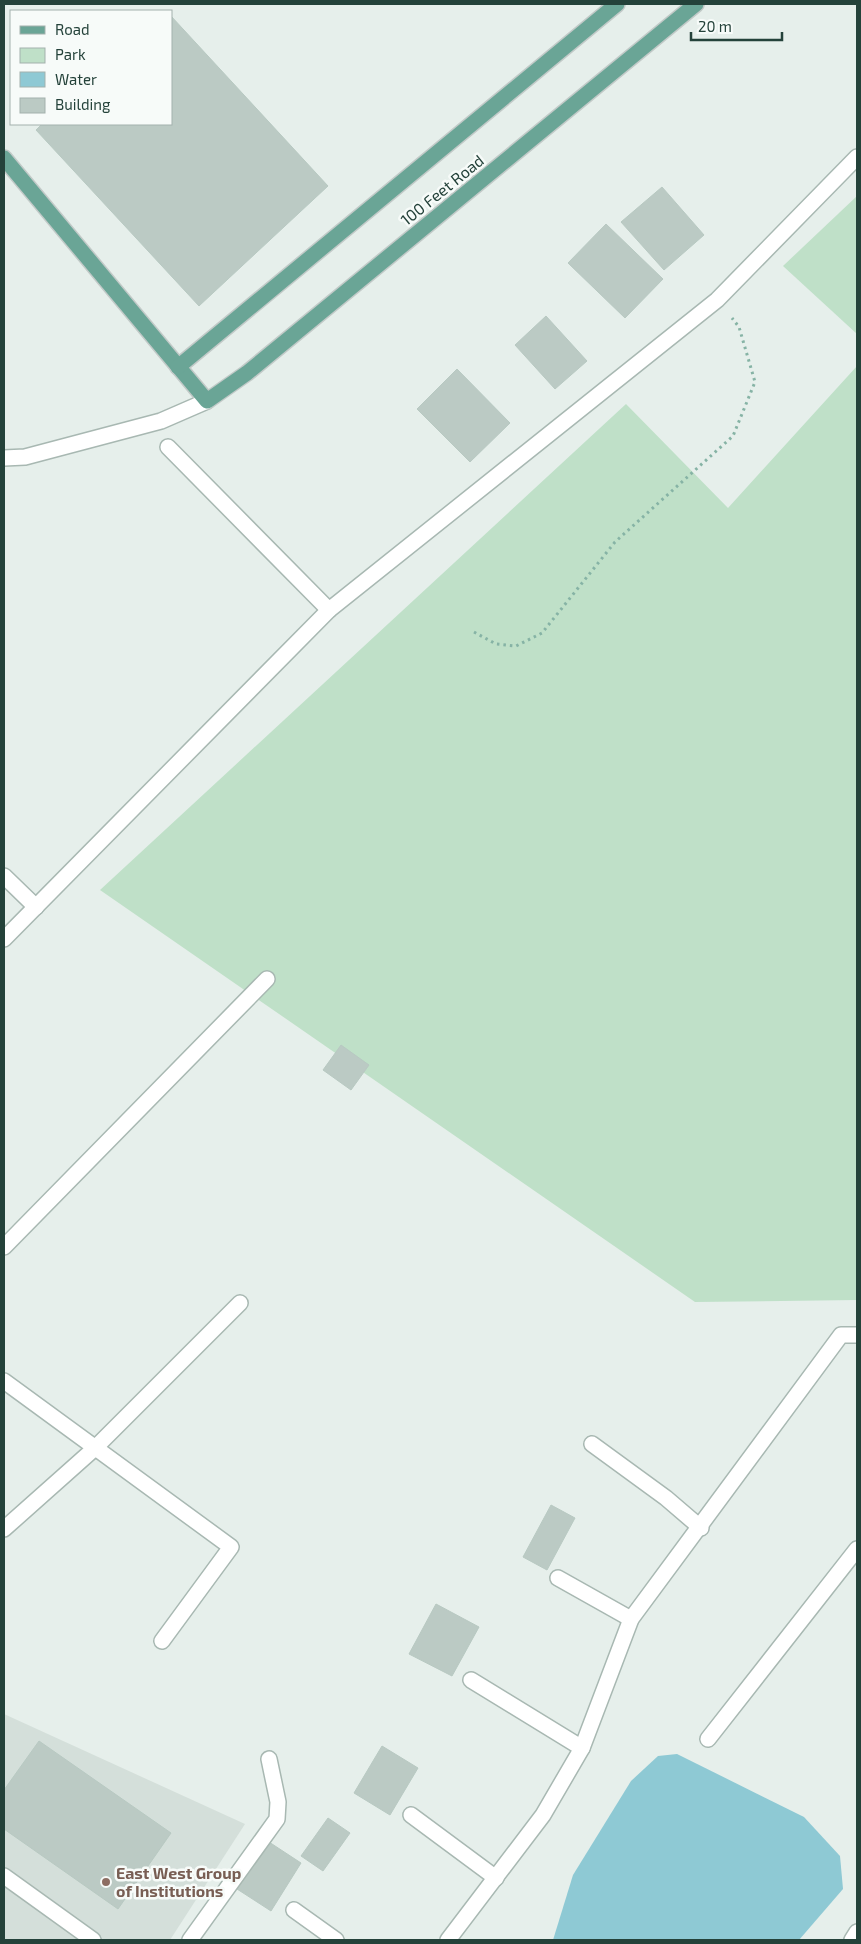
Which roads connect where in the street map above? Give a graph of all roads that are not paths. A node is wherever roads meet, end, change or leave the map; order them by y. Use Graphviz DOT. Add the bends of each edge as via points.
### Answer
graph roads {
  1 [pos="617,4"];
  2 [pos="696,4"];
  3 [pos="857,157"];
  4 [pos="4,158"];
  5 [pos="178,367"];
  6 [pos="207,401"];
  7 [pos="168,447"];
  8 [pos="4,458"];
  9 [pos="329,610"];
  10 [pos="4,876"];
  11 [pos="36,908"];
  12 [pos="4,939"];
  13 [pos="267,979"];
  14 [pos="4,1247"];
  15 [pos="240,1303"];
  16 [pos="857,1335"];
  17 [pos="4,1381"];
  18 [pos="592,1444"];
  19 [pos="95,1448"];
  20 [pos="700,1528"];
  21 [pos="4,1529"];
  22 [pos="857,1549"];
  23 [pos="558,1578"];
  24 [pos="631,1620"];
  25 [pos="162,1641"];
  26 [pos="471,1680"];
  27 [pos="708,1739"];
  28 [pos="582,1748"];
  29 [pos="269,1759"];
  30 [pos="411,1815"];
  31 [pos="4,1876"];
  32 [pos="496,1878"];
  33 [pos="294,1910"];
  34 [pos="857,1932"];
  35 [pos="93,1940"];
  36 [pos="190,1940"];
  37 [pos="336,1940"];
  38 [pos="448,1940"];
  39 [pos="852,1940"];
  1 -- 5 [label="main road, 100 Feet Road"];
  2 -- 6 [label="main road, 100 Feet Road" via="247,373"];
  3 -- 9 [label="street" via="717,300"];
  4 -- 5 [label="main road"];
  5 -- 6 [label="main road"];
  6 -- 8 [label="street" via="161,422 25,457"];
  7 -- 9 [label="street"];
  9 -- 11 [label="street"];
  10 -- 11 [label="street"];
  11 -- 12 [label="street"];
  13 -- 14 [label="street"];
  15 -- 19 [label="street"];
  16 -- 20 [label="street" via="840,1335"];
  17 -- 19 [label="street"];
  18 -- 20 [label="street" via="666,1498"];
  19 -- 21 [label="street"];
  19 -- 25 [label="street" via="231,1547"];
  20 -- 24 [label="street"];
  22 -- 27 [label="street"];
  23 -- 24 [label="street"];
  24 -- 28 [label="street"];
  26 -- 28 [label="street"];
  28 -- 32 [label="street" via="543,1816"];
  29 -- 36 [label="street" via="278,1802 277,1819"];
  30 -- 32 [label="street"];
  31 -- 35 [label="street"];
  32 -- 38 [label="street"];
  33 -- 37 [label="street"];
  34 -- 39 [label="street"];
}
